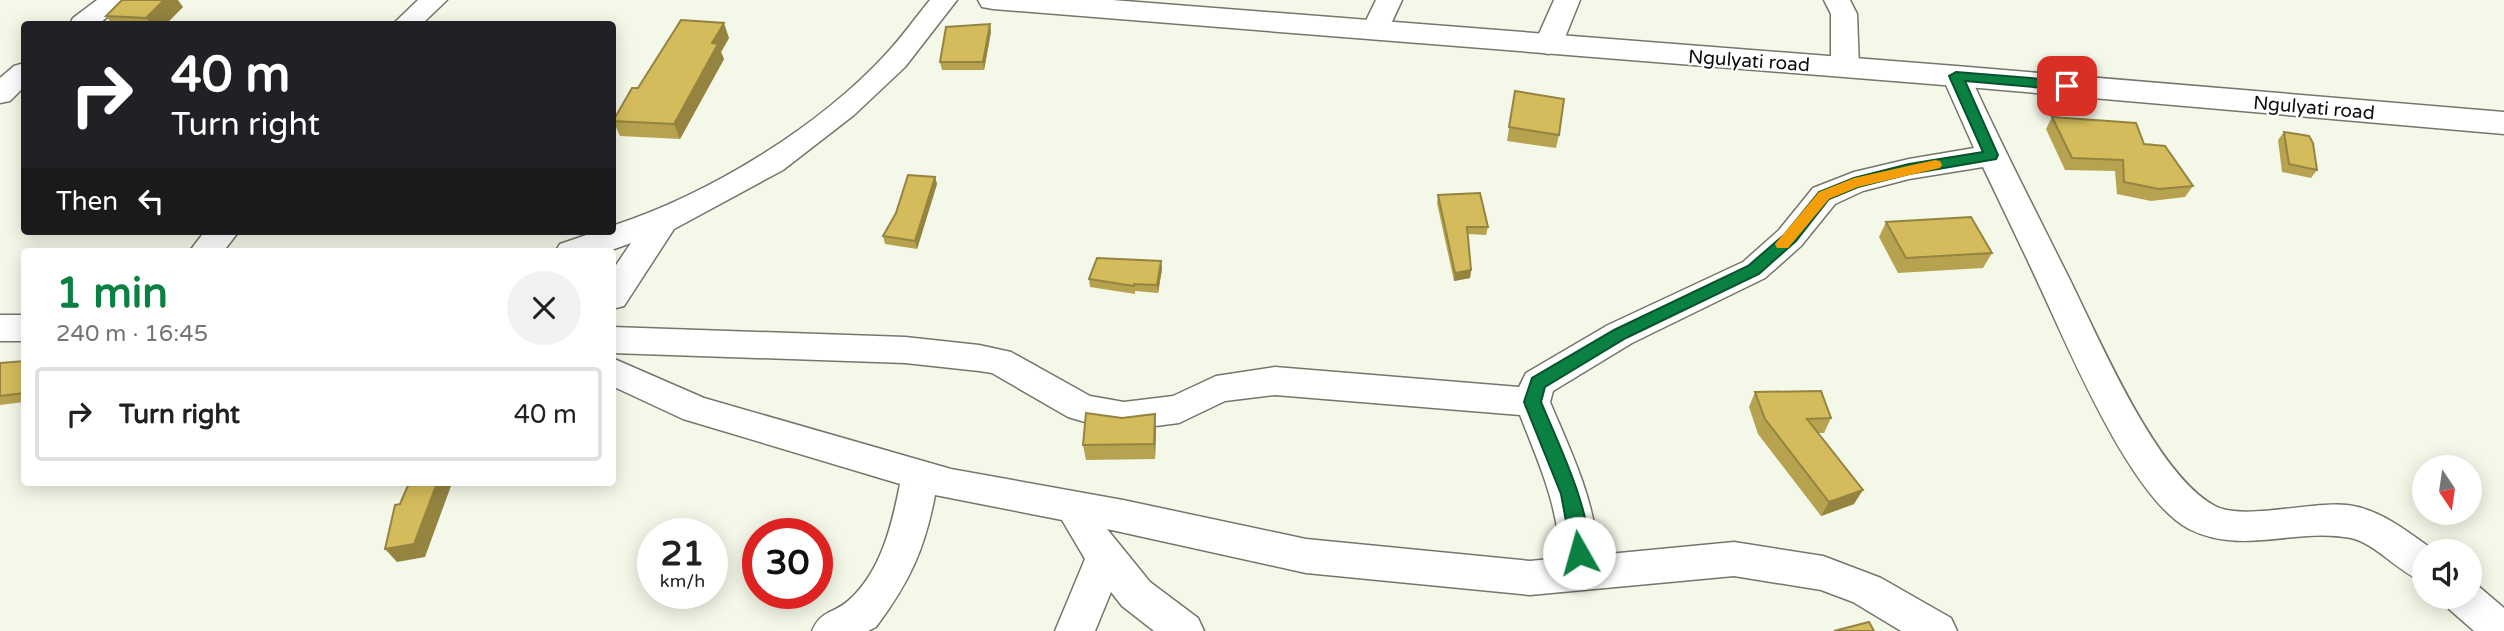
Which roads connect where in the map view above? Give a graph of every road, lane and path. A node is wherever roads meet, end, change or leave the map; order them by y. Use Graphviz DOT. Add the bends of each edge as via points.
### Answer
graph roads {
  1 [pos="114,0"];
  2 [pos="435,0"];
  3 [pos="944,0"];
  4 [pos="993,0"];
  5 [pos="1389,0"];
  6 [pos="1567,0"];
  7 [pos="1837,0"];
  8 [pos="87,21"];
  9 [pos="410,21"];
  10 [pos="1375,31"];
  11 [pos="1548,45"];
  12 [pos="1845,68"];
  13 [pos="21,75"];
  14 [pos="1956,76"];
  15 [pos="0,94"];
  16 [pos="2504,123"];
  17 [pos="1991,155"];
  18 [pos="663,221"];
  19 [pos="583,248"];
  20 [pos="616,291"];
  21 [pos="0,328"];
  22 [pos="21,328"];
  23 [pos="616,340"];
  24 [pos="616,373"];
  25 [pos="1532,402"];
  26 [pos="920,475"];
  27 [pos="1073,506"];
  28 [pos="1106,556"];
  29 [pos="2412,557"];
  30 [pos="1580,574"];
  31 [pos="2477,609"];
  32 [pos="832,631"];
  33 [pos="1075,631"];
  34 [pos="1184,631"];
  35 [pos="1937,631"];
  36 [pos="2502,631"];
  1 -- 8 [label="street"];
  2 -- 9 [label="street"];
  3 -- 18 [label="street" via="895,61 844,108 772,163"];
  4 -- 10 [label="main road, Ngulyati road"];
  5 -- 10 [label="street"];
  6 -- 11 [label="street"];
  7 -- 12 [label="street" via="1844,14"];
  10 -- 11 [label="main road, Ngulyati road"];
  11 -- 12 [label="main road, Ngulyati road"];
  12 -- 14 [label="main road, Ngulyati road"];
  13 -- 15 [label="street"];
  14 -- 16 [label="main road, Ngulyati road"];
  14 -- 17 [label="street"];
  17 -- 25 [label="street" via="1909,169 1824,196 1790,238 1754,270 1620,334 1538,383"];
  17 -- 29 [label="street" via="2123,420 2183,506 2228,526 2329,519 2358,523"];
  18 -- 19 [label="street"];
  18 -- 20 [label="street"];
  21 -- 22 [label="street"];
  23 -- 25 [label="street" via="905,350 979,358 999,361 1080,407 1124,416 1179,408 1236,385 1275,381"];
  24 -- 26 [label="street" via="695,408"];
  25 -- 30 [label="street" via="1570,494"];
  26 -- 27 [label="street"];
  26 -- 32 [label="street" via="911,524 890,577 862,614"];
  27 -- 28 [label="street"];
  27 -- 30 [label="street" via="1306,556 1530,578"];
  28 -- 33 [label="street"];
  28 -- 34 [label="street" via="1136,594"];
  30 -- 35 [label="street" via="1734,559 1823,573 1867,590"];
  31 -- 36 [label="street"];
}
